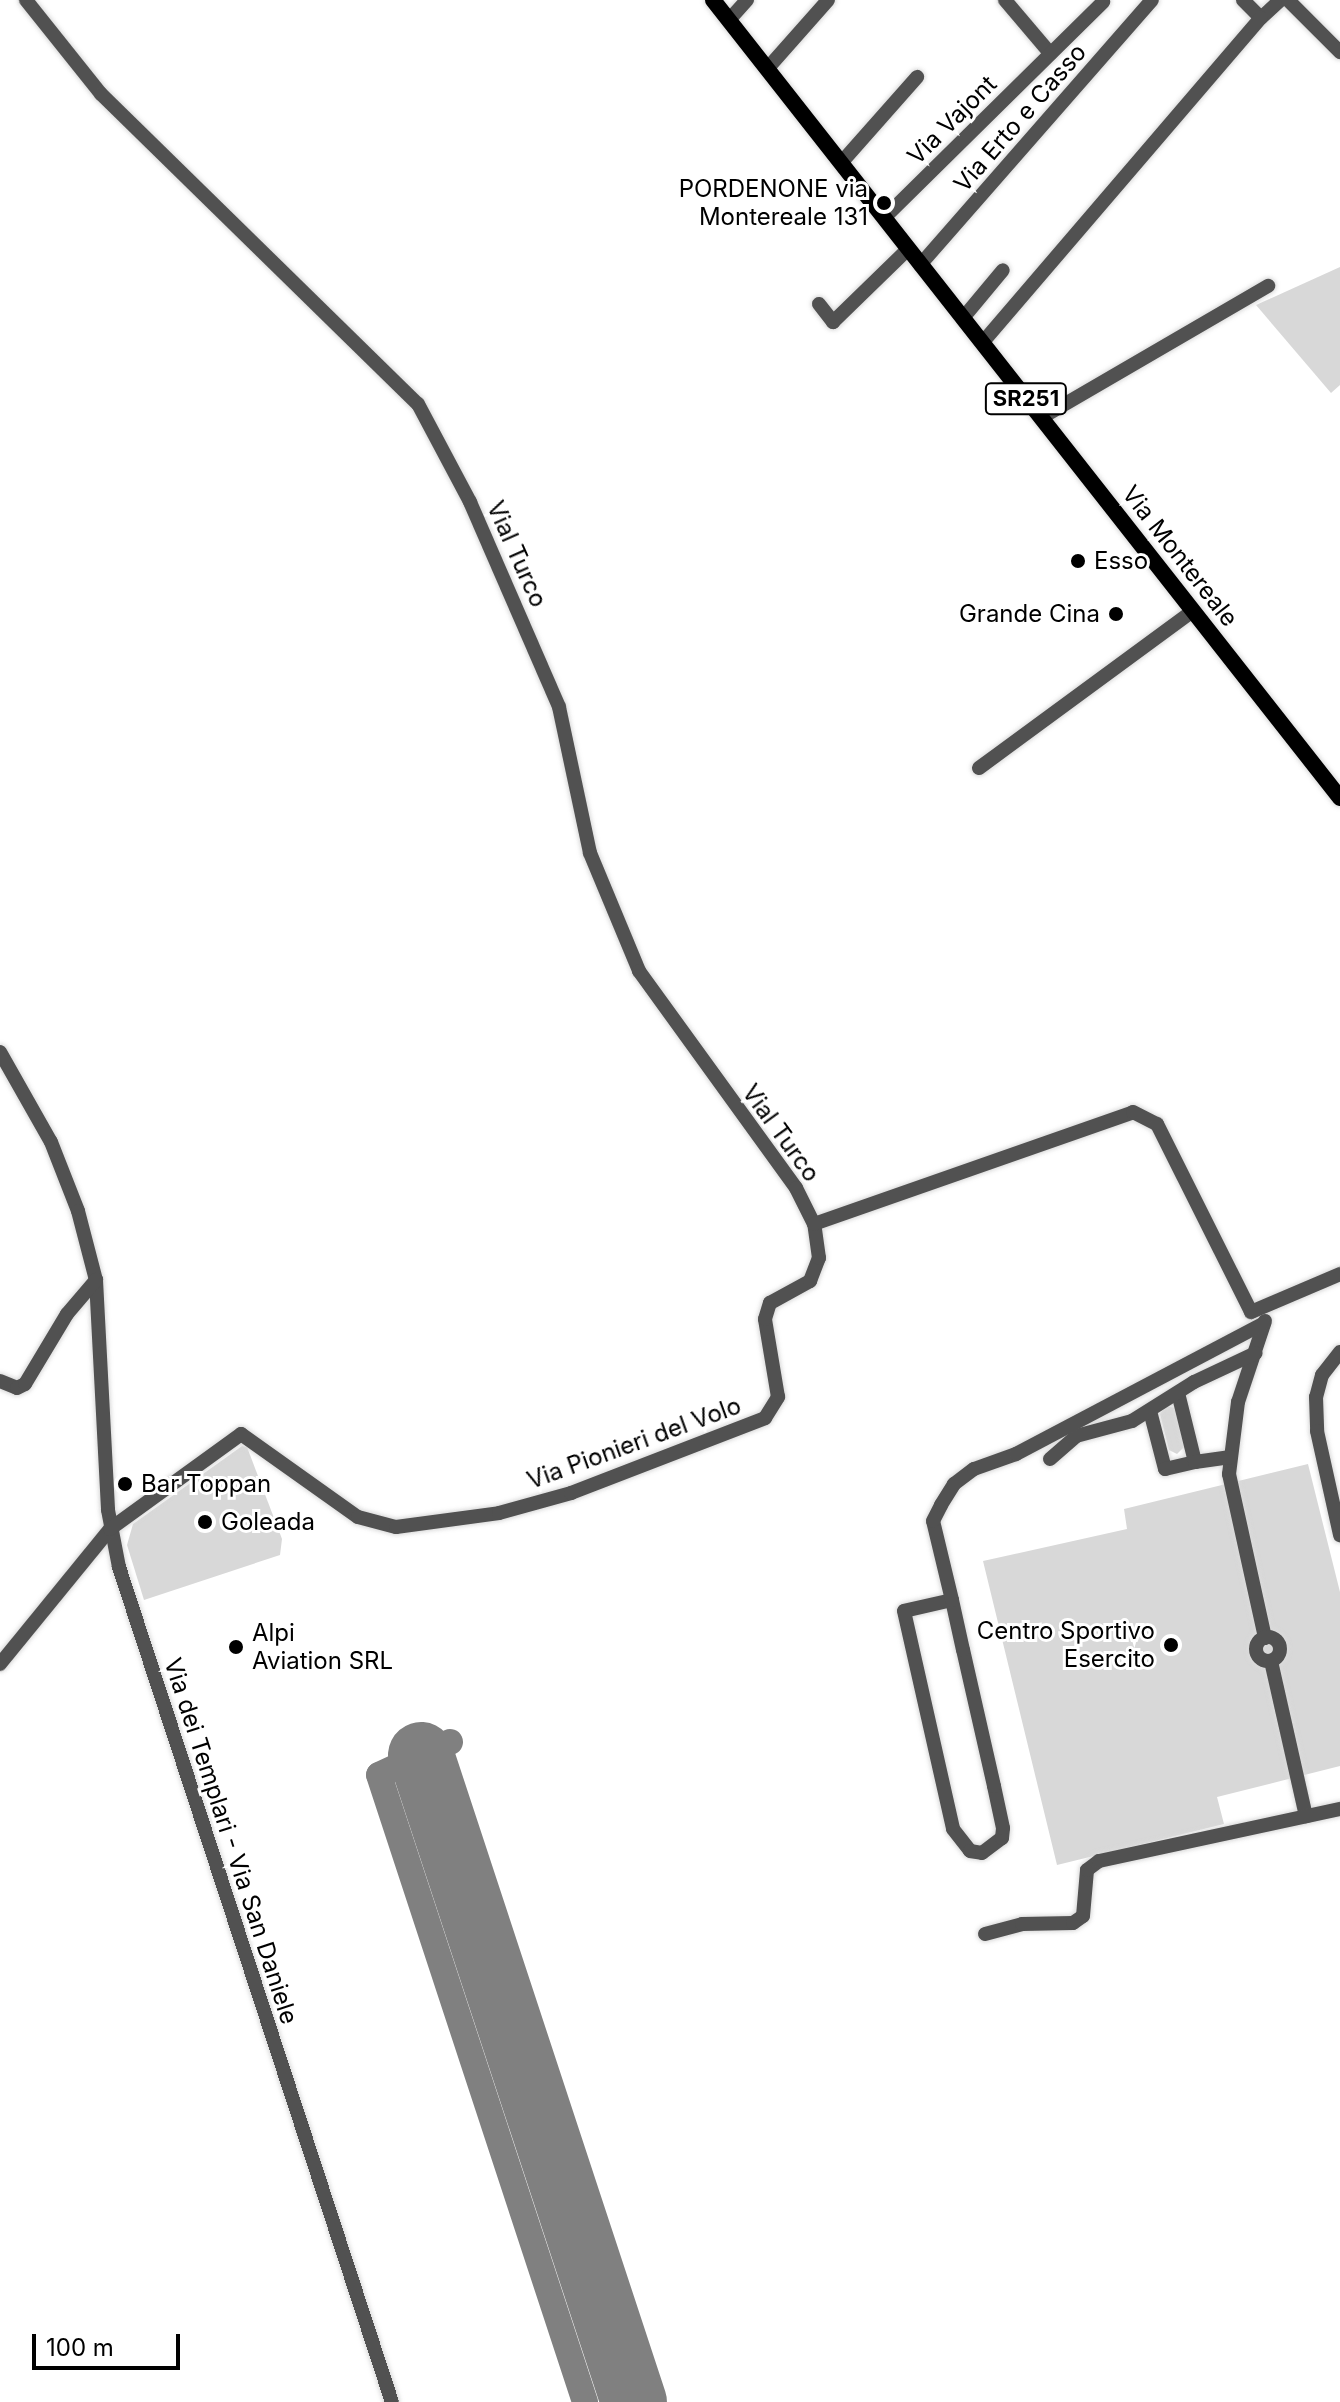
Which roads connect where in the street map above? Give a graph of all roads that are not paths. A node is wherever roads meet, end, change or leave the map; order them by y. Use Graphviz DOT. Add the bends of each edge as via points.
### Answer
graph roads {
  1 [pos="26,0"];
  2 [pos="713,0"];
  3 [pos="747,0"];
  4 [pos="828,0"];
  5 [pos="1005,0"];
  6 [pos="1152,0"];
  7 [pos="1243,0"];
  8 [pos="1280,0"];
  9 [pos="1288,0"];
  10 [pos="1103,2"];
  11 [pos="1261,18"];
  12 [pos="729,20"];
  13 [pos="1340,52"];
  14 [pos="1050,53"];
  15 [pos="767,69"];
  16 [pos="917,77"];
  17 [pos="841,163"];
  18 [pos="884,218"];
  19 [pos="908,249"];
  20 [pos="920,265"];
  21 [pos="1003,270"];
  22 [pos="1268,286"];
  23 [pos="819,304"];
  24 [pos="963,318"];
  25 [pos="983,342"];
  26 [pos="1041,418"];
  27 [pos="1193,611"];
  28 [pos="979,768"];
  29 [pos="1340,798"];
  30 [pos="0,1052"];
  31 [pos="814,1224"];
  32 [pos="1340,1274"];
  33 [pos="96,1280"];
  34 [pos="1269,1305"];
  35 [pos="1264,1323"];
  36 [pos="1340,1352"];
  37 [pos="1256,1353"];
  38 [pos="0,1381"];
  39 [pos="1178,1393"];
  40 [pos="1150,1411"];
  41 [pos="1231,1457"];
  42 [pos="1050,1459"];
  43 [pos="1195,1462"];
  44 [pos="110,1529"];
  45 [pos="1340,1535"];
  46 [pos="952,1600"];
  47 [pos="0,1664"];
  48 [pos="1340,1809"];
  49 [pos="1306,1816"];
  50 [pos="985,1934"];
  51 [pos="392,2402"];
  1 -- 31 [label="street, Vial Turco" via="101,94 418,404 470,502 557,702 590,853 639,971 796,1188"];
  2 -- 12 [label="main road, Via Montereale / SR251"];
  3 -- 12 [label="street"];
  4 -- 15 [label="street"];
  5 -- 14 [label="street"];
  6 -- 20 [label="street, Via Erto e Casso"];
  7 -- 11 [label="street"];
  8 -- 11 [label="street"];
  9 -- 13 [label="street"];
  10 -- 14 [label="street, Via Vajont"];
  11 -- 25 [label="street"];
  12 -- 15 [label="main road, Via Montereale / SR251"];
  14 -- 18 [label="street, Via Vajont"];
  15 -- 17 [label="main road, Via Montereale / SR251"];
  16 -- 17 [label="street"];
  17 -- 18 [label="main road, Via Montereale / SR251"];
  18 -- 19 [label="main road, Via Montereale / SR251"];
  19 -- 20 [label="main road, Via Montereale / SR251"];
  19 -- 23 [label="street" via="833,322"];
  20 -- 24 [label="main road, Via Montereale / SR251"];
  21 -- 24 [label="street"];
  22 -- 26 [label="street"];
  24 -- 25 [label="main road, Via Montereale / SR251"];
  25 -- 26 [label="main road, Via Montereale / SR251"];
  26 -- 27 [label="main road, Via Montereale / SR251"];
  27 -- 28 [label="street"];
  27 -- 29 [label="main road, Via Montereale / SR251"];
  30 -- 33 [label="street, Via dei Templari - Via San Daniele" via="51,1142 78,1211"];
  31 -- 34 [label="street" via="1133,1112 1144,1113 1157,1124 1251,1312"];
  31 -- 44 [label="street, Via Pionieri del Volo" via="819,1258 810,1281 770,1303 765,1319 778,1397 765,1418 571,1493 499,1513 396,1527 358,1517 241,1434"];
  32 -- 34 [label="street"];
  33 -- 38 [label="street" via="67,1314 25,1384 17,1388"];
  33 -- 44 [label="street, Via dei Templari - Via San Daniele"];
  34 -- 35 [label="street"];
  35 -- 37 [label="street"];
  35 -- 46 [label="street" via="954,1484 933,1521"];
  36 -- 45 [label="street" via="1322,1375 1316,1397 1317,1431"];
  37 -- 39 [label="street"];
  37 -- 41 [label="street" via="1238,1402"];
  39 -- 40 [label="street"];
  39 -- 43 [label="street"];
  40 -- 42 [label="street" via="1076,1436"];
  40 -- 43 [label="street" via="1165,1469"];
  41 -- 43 [label="street"];
  41 -- 49 [label="street" via="1233,1498 1265,1638 1280,1647 1271,1661"];
  44 -- 47 [label="street"];
  44 -- 51 [label="street, Via dei Templari - Via San Daniele" via="144,1649"];
  46 -- 46 [label="street" via="1003,1828 1002,1838 982,1853 970,1851 953,1829 904,1611"];
  48 -- 49 [label="street"];
  49 -- 50 [label="street" via="1099,1861 1087,1870 1083,1916 1073,1923 1022,1924"];
}
